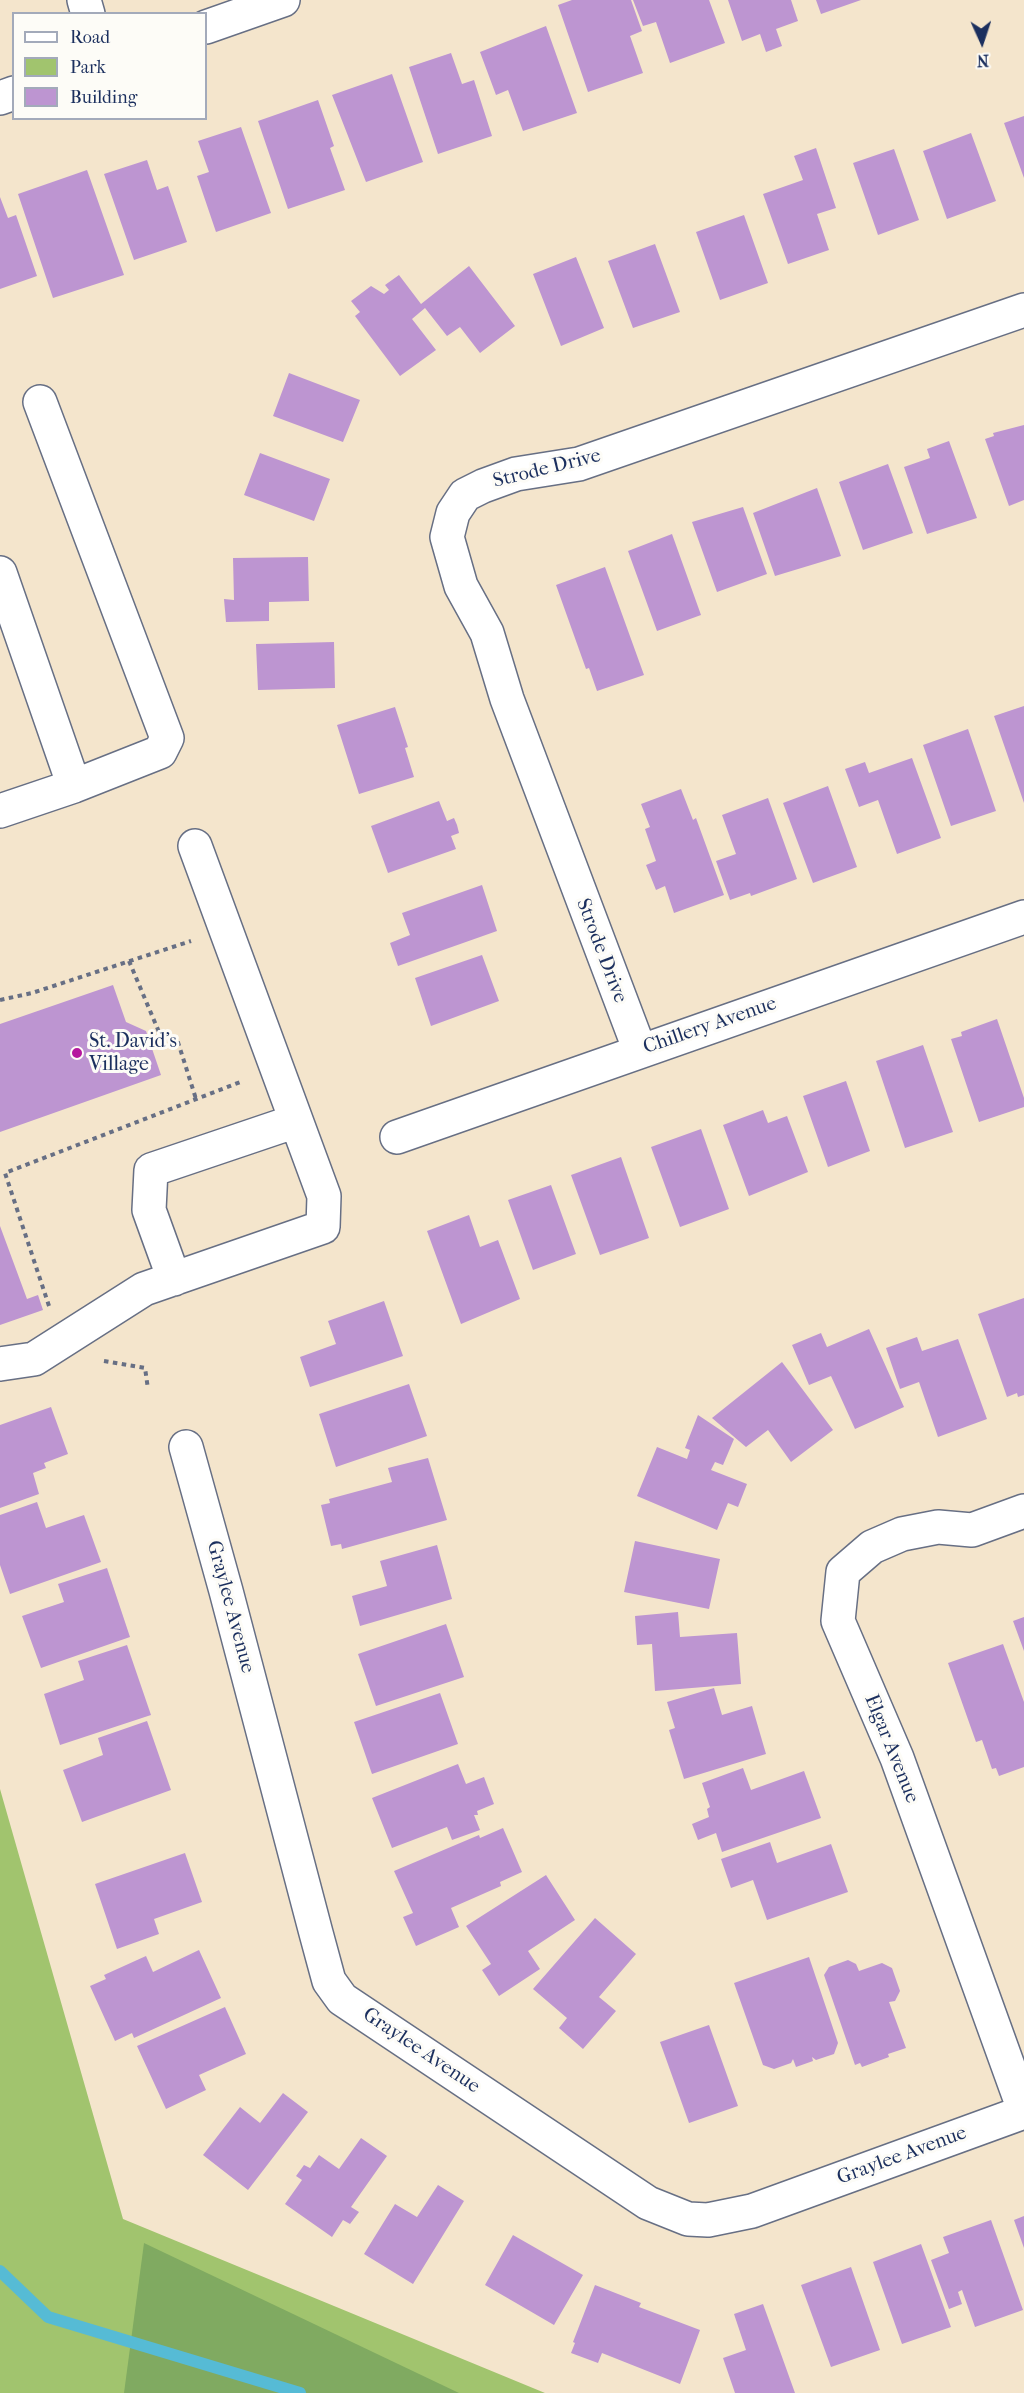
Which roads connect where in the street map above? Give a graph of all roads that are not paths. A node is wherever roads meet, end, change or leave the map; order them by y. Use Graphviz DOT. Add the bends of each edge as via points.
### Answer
graph roads {
  1 [pos="283,0"];
  2 [pos="207,27"];
  3 [pos="1024,310"];
  4 [pos="40,402"];
  5 [pos="0,573"];
  6 [pos="74,786"];
  7 [pos="0,811"];
  8 [pos="195,846"];
  9 [pos="1024,917"];
  10 [pos="640,1051"];
  11 [pos="297,1121"];
  12 [pos="397,1137"];
  13 [pos="174,1279"];
  14 [pos="0,1364"];
  15 [pos="186,1447"];
  16 [pos="1024,1511"];
  17 [pos="1024,2111"];
  1 -- 2 [label="street"];
  3 -- 10 [label="street, Strode Drive" via="579,464 516,474 465,495 453,513 447,537 461,586 487,633 507,699"];
  4 -- 6 [label="street" via="167,738 160,752"];
  5 -- 6 [label="street"];
  6 -- 7 [label="street"];
  8 -- 11 [label="street"];
  9 -- 10 [label="street, Chillery Avenue"];
  10 -- 12 [label="street, Chillery Avenue"];
  11 -- 13 [label="street" via="151,1170 149,1210"];
  11 -- 13 [label="street" via="324,1196 323,1227"];
  13 -- 14 [label="street" via="144,1289 34,1359"];
  15 -- 17 [label="street, Graylee Avenue" via="329,1981 342,1999 648,2203 688,2219 708,2220 752,2211"];
  16 -- 17 [label="street, Elgar Avenue" via="972,1530 938,1527 902,1534 872,1547 843,1572 838,1621 897,1758"];
}
